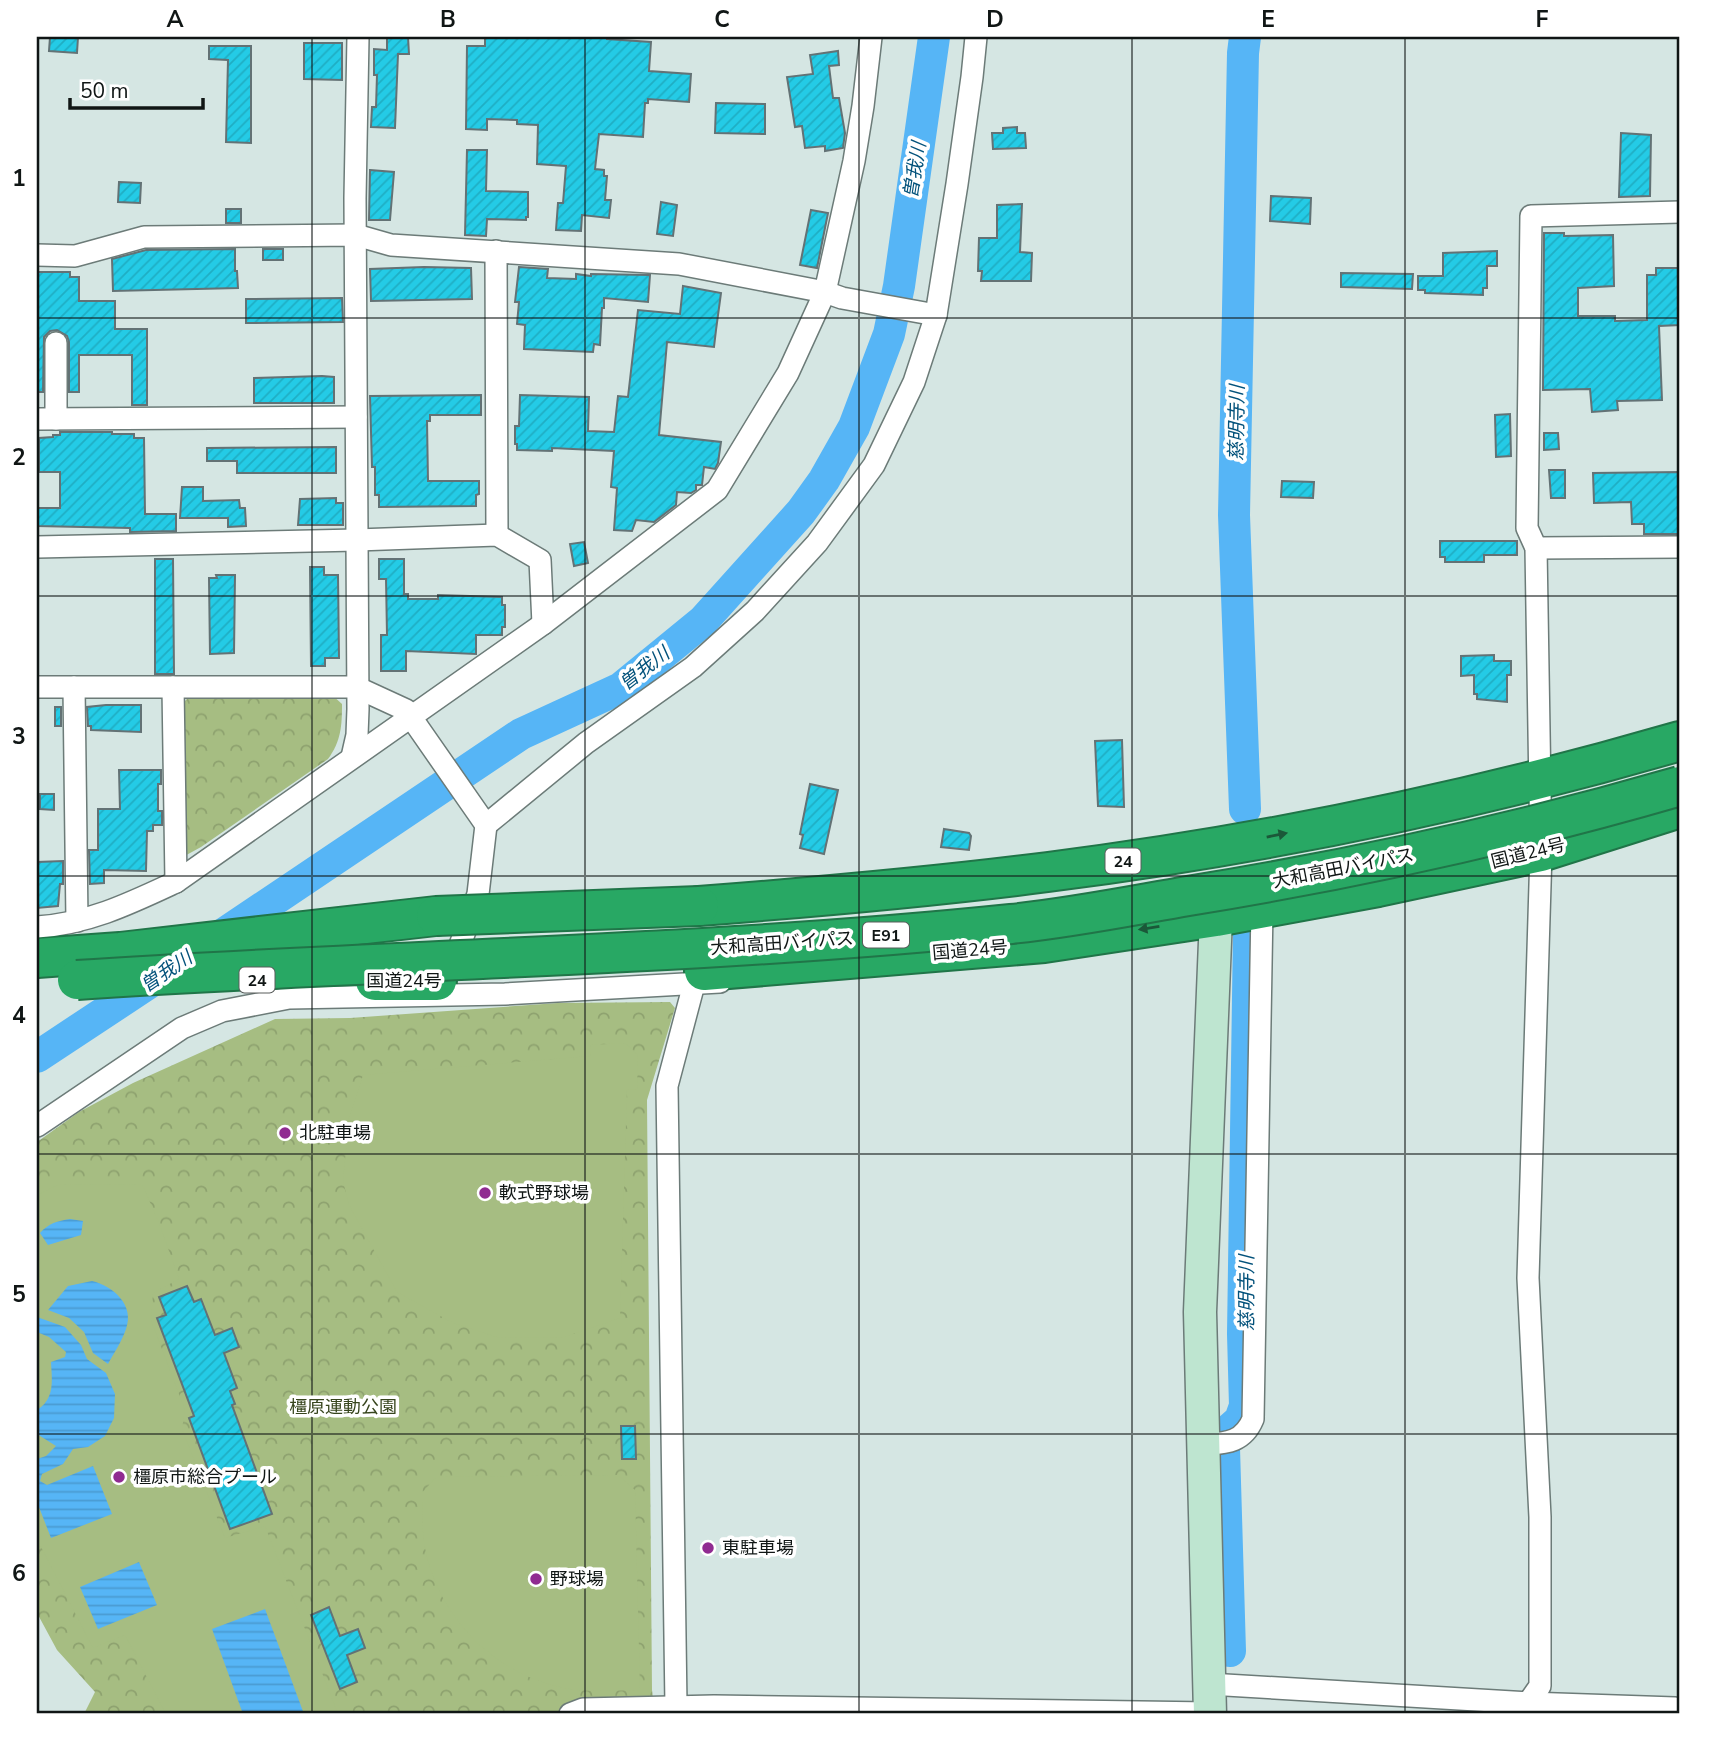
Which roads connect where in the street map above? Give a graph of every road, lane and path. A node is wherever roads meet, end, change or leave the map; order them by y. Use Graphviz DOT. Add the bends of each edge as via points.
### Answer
graph roads {
  1 [pos="358,37"];
  2 [pos="871,37"];
  3 [pos="976,37"];
  4 [pos="1680,212"];
  5 [pos="356,235"];
  6 [pos="495,251"];
  7 [pos="37,256"];
  8 [pos="833,295"];
  9 [pos="936,315"];
  10 [pos="56,343"];
  11 [pos="356,417"];
  12 [pos="47,419"];
  13 [pos="498,535"];
  14 [pos="357,540"];
  15 [pos="37,547"];
  16 [pos="1680,547"];
  17 [pos="1536,548"];
  18 [pos="543,624"];
  19 [pos="37,687"];
  20 [pos="74,687"];
  21 [pos="173,687"];
  22 [pos="356,687"];
  23 [pos="415,722"];
  24 [pos="1680,741"];
  25 [pos="352,757"];
  26 [pos="1680,763"];
  27 [pos="1541,779"];
  28 [pos="1680,786"];
  29 [pos="1680,808"];
  30 [pos="484,821"];
  31 [pos="1541,852"];
  32 [pos="1049,872"];
  33 [pos="176,881"];
  34 [pos="478,894"];
  35 [pos="1262,908"];
  36 [pos="1216,917"];
  37 [pos="77,921"];
  38 [pos="37,927"];
  39 [pos="120,952"];
  40 [pos="37,958"];
  41 [pos="699,978"];
  42 [pos="77,980"];
  43 [pos="37,983"];
  44 [pos="442,995"];
  45 [pos="37,1126"];
  46 [pos="1218,1443"];
  47 [pos="1528,1703"];
  48 [pos="1209,1704"];
  49 [pos="676,1706"];
  50 [pos="570,1714"];
  51 [pos="1675,1714"];
  1 -- 5 [label="street"];
  2 -- 8 [label="street"];
  3 -- 9 [label="street"];
  4 -- 17 [label="street" via="1531,216 1527,528"];
  5 -- 6 [label="street" via="391,245"];
  5 -- 7 [label="street" via="144,237 75,256"];
  5 -- 11 [label="street"];
  6 -- 8 [label="street" via="679,264"];
  6 -- 13 [label="street"];
  8 -- 9 [label="street"];
  8 -- 18 [label="street" via="717,490"];
  9 -- 30 [label="street" via="914,382 874,465 817,543 755,611 693,667"];
  10 -- 12 [label="street"];
  11 -- 12 [label="street"];
  11 -- 14 [label="street"];
  13 -- 14 [label="street"];
  13 -- 18 [label="street" via="540,561"];
  14 -- 15 [label="street"];
  14 -- 22 [label="street"];
  16 -- 17 [label="street"];
  17 -- 27 [label="street"];
  18 -- 23 [label="street"];
  19 -- 20 [label="street"];
  20 -- 21 [label="street"];
  20 -- 37 [label="street"];
  21 -- 22 [label="street"];
  21 -- 33 [label="street"];
  22 -- 23 [label="street" via="406,710"];
  22 -- 25 [label="street" via="357,735"];
  23 -- 25 [label="street"];
  23 -- 30 [label="street"];
  24 -- 27 [label="highway, 24"];
  25 -- 33 [label="street"];
  26 -- 39 [label="highway, 大和高田バイパス / E91" via="1571,794 1302,856 1016,899 720,924"];
  27 -- 31 [label="street"];
  32 -- 27 [label="highway, 24, one-way" via="1228,844"];
  28 -- 42 [label="highway, 大和高田バイパス / E91, bridge" via="1446,848 1309,876 1016,924 724,947 263,967"];
  29 -- 31 [label="highway, 国道24号 / 24"];
  30 -- 34 [label="street"];
  31 -- 35 [label="highway, 国道24号 / 24"];
  31 -- 47 [label="street" via="1528,1278 1540,1517 1540,1686"];
  32 -- 34 [label="street" via="893,875 530,897"];
  32 -- 39 [label="highway, 24, bridge" via="699,906 436,916"];
  33 -- 37 [label="street" via="119,909"];
  34 -- 44 [label="street"];
  35 -- 36 [label="highway, 国道24号 / 24"];
  35 -- 46 [label="street" via="1254,1410 1241,1437"];
  36 -- 41 [label="highway, 国道24号 / 24, one-way" via="1044,943"];
  36 -- 46 [label="street" via="1201,1267"];
  37 -- 38 [label="street"];
  39 -- 40 [label="highway, 大和高田バイパス / E91"];
  41 -- 42 [label="highway, 国道24号 / 24, bridge"];
  41 -- 44 [label="street"];
  41 -- 49 [label="street" via="667,1086"];
  42 -- 43 [label="highway, 大和高田バイパス / E91"];
  44 -- 45 [label="street" via="289,998 222,1011 182,1028"];
  46 -- 48 [label="street"];
  47 -- 48 [label="street"];
  47 -- 51 [label="street" via="1675,1708"];
  48 -- 49 [label="street"];
  49 -- 50 [label="street" via="583,1709"];
}
